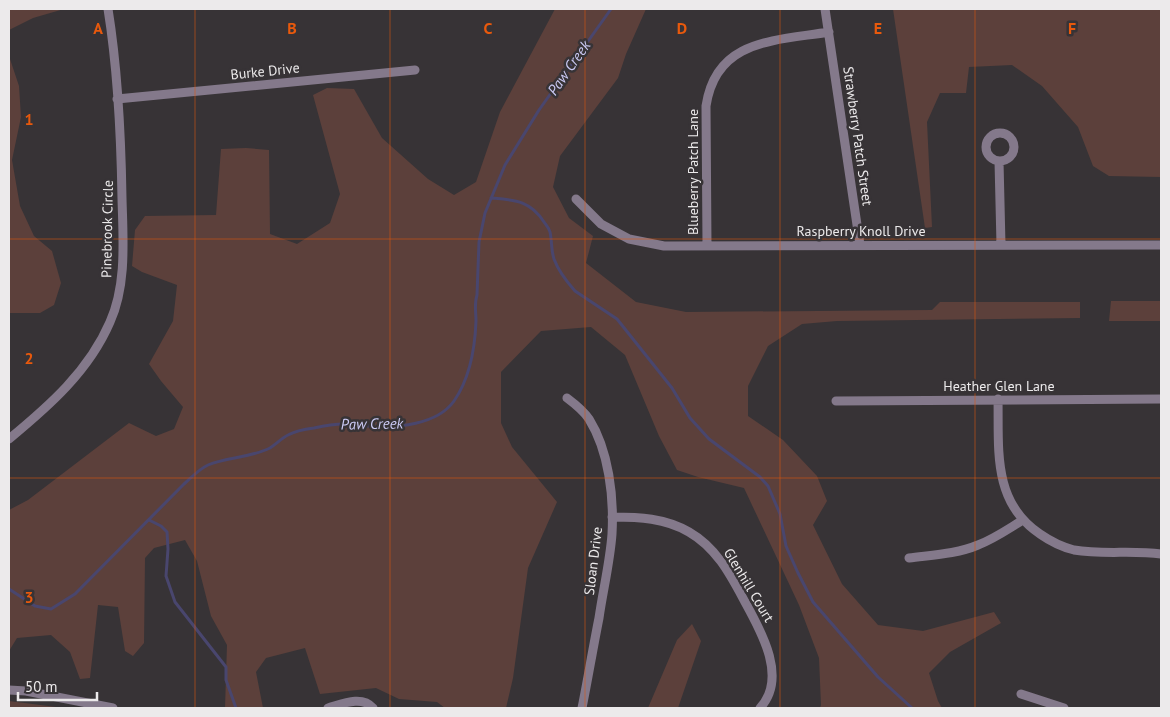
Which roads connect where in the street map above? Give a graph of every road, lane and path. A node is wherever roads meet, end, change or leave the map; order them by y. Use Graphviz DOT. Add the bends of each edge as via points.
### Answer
graph roads {
  1 [pos="108,9"];
  2 [pos="825,9"];
  3 [pos="828,32"];
  4 [pos="415,70"];
  5 [pos="118,99"];
  6 [pos="999,161"];
  7 [pos="576,199"];
  8 [pos="707,245"];
  9 [pos="860,245"];
  10 [pos="1001,245"];
  11 [pos="1161,245"];
  12 [pos="567,398"];
  13 [pos="998,399"];
  14 [pos="1161,399"];
  15 [pos="836,400"];
  16 [pos="9,439"];
  17 [pos="612,517"];
  18 [pos="1023,520"];
  19 [pos="1161,554"];
  20 [pos="909,558"];
  21 [pos="9,690"];
  22 [pos="1021,694"];
  23 [pos="113,708"];
  24 [pos="328,708"];
  25 [pos="373,708"];
  26 [pos="582,708"];
  27 [pos="760,708"];
  28 [pos="1064,708"];
  1 -- 5 [label="street, Pinebrook Circle"];
  2 -- 3 [label="street, Strawberry Patch Street"];
  3 -- 8 [label="street, Blueberry Patch Lane" via="750,46 721,67 709,89 706,106"];
  3 -- 9 [label="street, Strawberry Patch Street"];
  4 -- 5 [label="street, Burke Drive"];
  5 -- 16 [label="street, Pinebrook Circle" via="123,247 121,277 111,321 97,348 72,381"];
  6 -- 10 [label="street"];
  7 -- 8 [label="street, Raspberry Knoll Drive" via="601,224 629,239 664,246"];
  8 -- 9 [label="street, Raspberry Knoll Drive"];
  9 -- 10 [label="street, Raspberry Knoll Drive"];
  10 -- 11 [label="street, Raspberry Knoll Drive"];
  12 -- 17 [label="street, Sloan Drive" via="589,419 596,434 607,474"];
  13 -- 14 [label="street, Heather Glen Lane"];
  13 -- 15 [label="street, Heather Glen Lane"];
  13 -- 18 [label="street" via="1001,476 1012,504"];
  17 -- 26 [label="street, Sloan Drive" via="607,572"];
  17 -- 27 [label="street, Glenhill Court" via="656,519 672,524 696,536 715,554 731,577 768,648 772,664 771,682"];
  18 -- 19 [label="street" via="1047,539 1074,550"];
  18 -- 20 [label="street" via="977,546"];
  21 -- 23 [label="street"];
  22 -- 28 [label="street"];
  24 -- 25 [label="street" via="358,701"];
}
